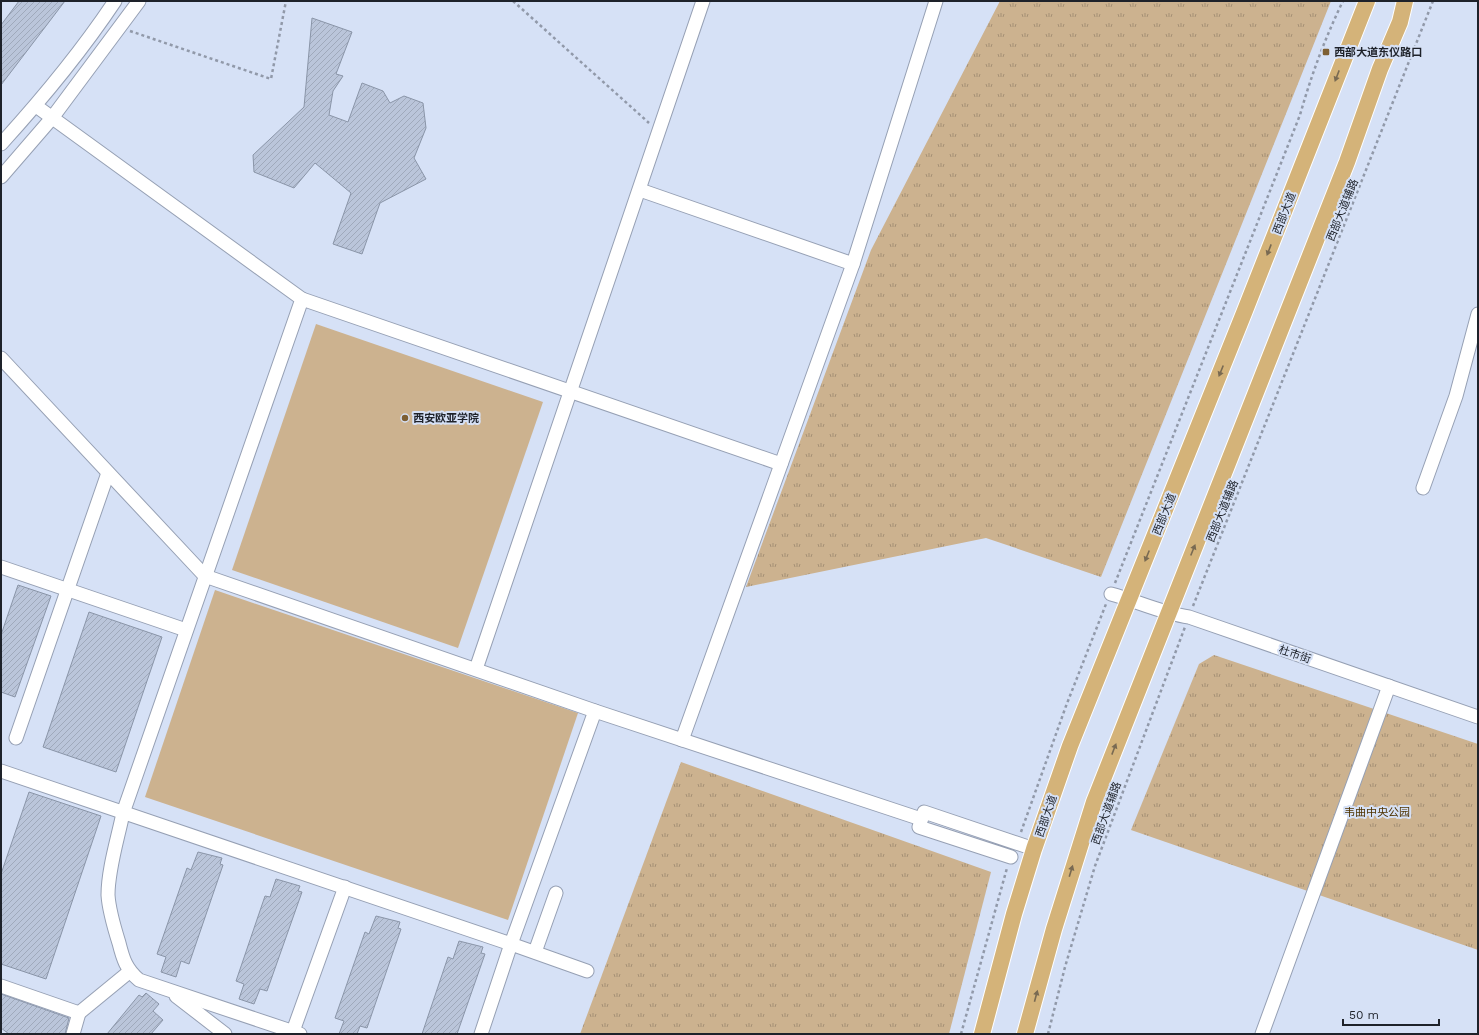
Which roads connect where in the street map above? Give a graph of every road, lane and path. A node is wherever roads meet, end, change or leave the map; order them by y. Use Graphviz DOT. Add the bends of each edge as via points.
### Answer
graph roads {
  1 [pos="139,1"];
  2 [pos="286,1"];
  3 [pos="513,1"];
  4 [pos="703,1"];
  5 [pos="936,1"];
  6 [pos="1343,1"];
  7 [pos="1366,1"];
  8 [pos="1405,1"];
  9 [pos="1434,1"];
  10 [pos="114,2"];
  11 [pos="130,14"];
  12 [pos="120,28"];
  13 [pos="36,106"];
  14 [pos="52,118"];
  15 [pos="660,133"];
  16 [pos="1,144"];
  17 [pos="1,177"];
  18 [pos="640,190"];
  19 [pos="853,264"];
  20 [pos="302,299"];
  21 [pos="1478,314"];
  22 [pos="1,358"];
  23 [pos="571,391"];
  24 [pos="781,464"];
  25 [pos="108,473"];
  26 [pos="1423,488"];
  27 [pos="1,567"];
  28 [pos="205,576"];
  29 [pos="67,590"];
  30 [pos="1111,594"];
  31 [pos="1130,599"];
  32 [pos="1168,614"];
  33 [pos="1189,618"];
  34 [pos="186,630"];
  35 [pos="476,669"];
  36 [pos="1389,686"];
  37 [pos="595,711"];
  38 [pos="1478,717"];
  39 [pos="16,738"];
  40 [pos="682,740"];
  41 [pos="1,771"];
  42 [pos="123,813"];
  43 [pos="921,819"];
  44 [pos="1016,844"];
  45 [pos="1034,849"];
  46 [pos="1011,857"];
  47 [pos="345,887"];
  48 [pos="556,893"];
  49 [pos="511,944"];
  50 [pos="535,952"];
  51 [pos="587,971"];
  52 [pos="129,972"];
  53 [pos="1,986"];
  54 [pos="168,990"];
  55 [pos="79,1013"];
  56 [pos="295,1033"];
  57 [pos="73,1034"];
  58 [pos="225,1034"];
  59 [pos="481,1034"];
  60 [pos="961,1034"];
  61 [pos="982,1034"];
  62 [pos="1025,1034"];
  63 [pos="1048,1034"];
  64 [pos="1262,1034"];
  1 -- 11 [label="street"];
  2 -- 12 [label="path" via="271,79"];
  3 -- 15 [label="path"];
  4 -- 15 [label="street"];
  5 -- 19 [label="street"];
  6 -- 30 [label="path" via="1311,77 1300,115"];
  7 -- 31 [label="main road, 西部大道, one-way"];
  32 -- 8 [label="main road, one-way" via="1347,162 1380,69 1400,22"];
  9 -- 33 [label="path, 西部大道辅路"];
  10 -- 11 [label="street"];
  10 -- 13 [label="street"];
  11 -- 12 [label="street"];
  12 -- 14 [label="street"];
  13 -- 14 [label="street"];
  13 -- 16 [label="street"];
  14 -- 17 [label="street"];
  14 -- 20 [label="street"];
  15 -- 18 [label="street"];
  18 -- 19 [label="street"];
  18 -- 23 [label="street"];
  19 -- 24 [label="street"];
  20 -- 23 [label="street"];
  20 -- 28 [label="street"];
  21 -- 26 [label="street" via="1456,396"];
  22 -- 25 [label="street"];
  23 -- 24 [label="street"];
  23 -- 35 [label="street"];
  24 -- 40 [label="street"];
  25 -- 28 [label="street"];
  25 -- 29 [label="street"];
  27 -- 29 [label="street"];
  28 -- 34 [label="street"];
  28 -- 35 [label="street"];
  29 -- 34 [label="street"];
  29 -- 39 [label="street"];
  30 -- 31 [label="street, 杜市街"];
  30 -- 44 [label="path" via="1066,706"];
  31 -- 32 [label="street, 杜市街"];
  31 -- 45 [label="main road, 西部大道" via="1070,746"];
  32 -- 33 [label="street, 杜市街"];
  62 -- 32 [label="main road, one-way" via="1054,929 1094,802"];
  33 -- 36 [label="street, 杜市街"];
  33 -- 63 [label="path, 西部大道辅路" via="1095,866"];
  34 -- 42 [label="street"];
  35 -- 37 [label="street"];
  36 -- 38 [label="street, 杜市街"];
  36 -- 64 [label="street"];
  37 -- 40 [label="street"];
  37 -- 49 [label="street"];
  40 -- 43 [label="street"];
  41 -- 42 [label="street"];
  42 -- 47 [label="street"];
  42 -- 52 [label="street" via="108,894 113,924"];
  43 -- 44 [label="street" via="924,812"];
  43 -- 46 [label="street" via="919,827"];
  44 -- 45 [label="street"];
  45 -- 61 [label="main road, 西部大道"];
  46 -- 60 [label="path"];
  47 -- 49 [label="street"];
  47 -- 56 [label="street"];
  48 -- 50 [label="street"];
  49 -- 50 [label="street"];
  49 -- 59 [label="street"];
  50 -- 51 [label="street"];
  52 -- 54 [label="street" via="139,980"];
  52 -- 55 [label="street"];
  53 -- 55 [label="street"];
  54 -- 56 [label="street"];
  54 -- 58 [label="street"];
  55 -- 57 [label="street"];
}
